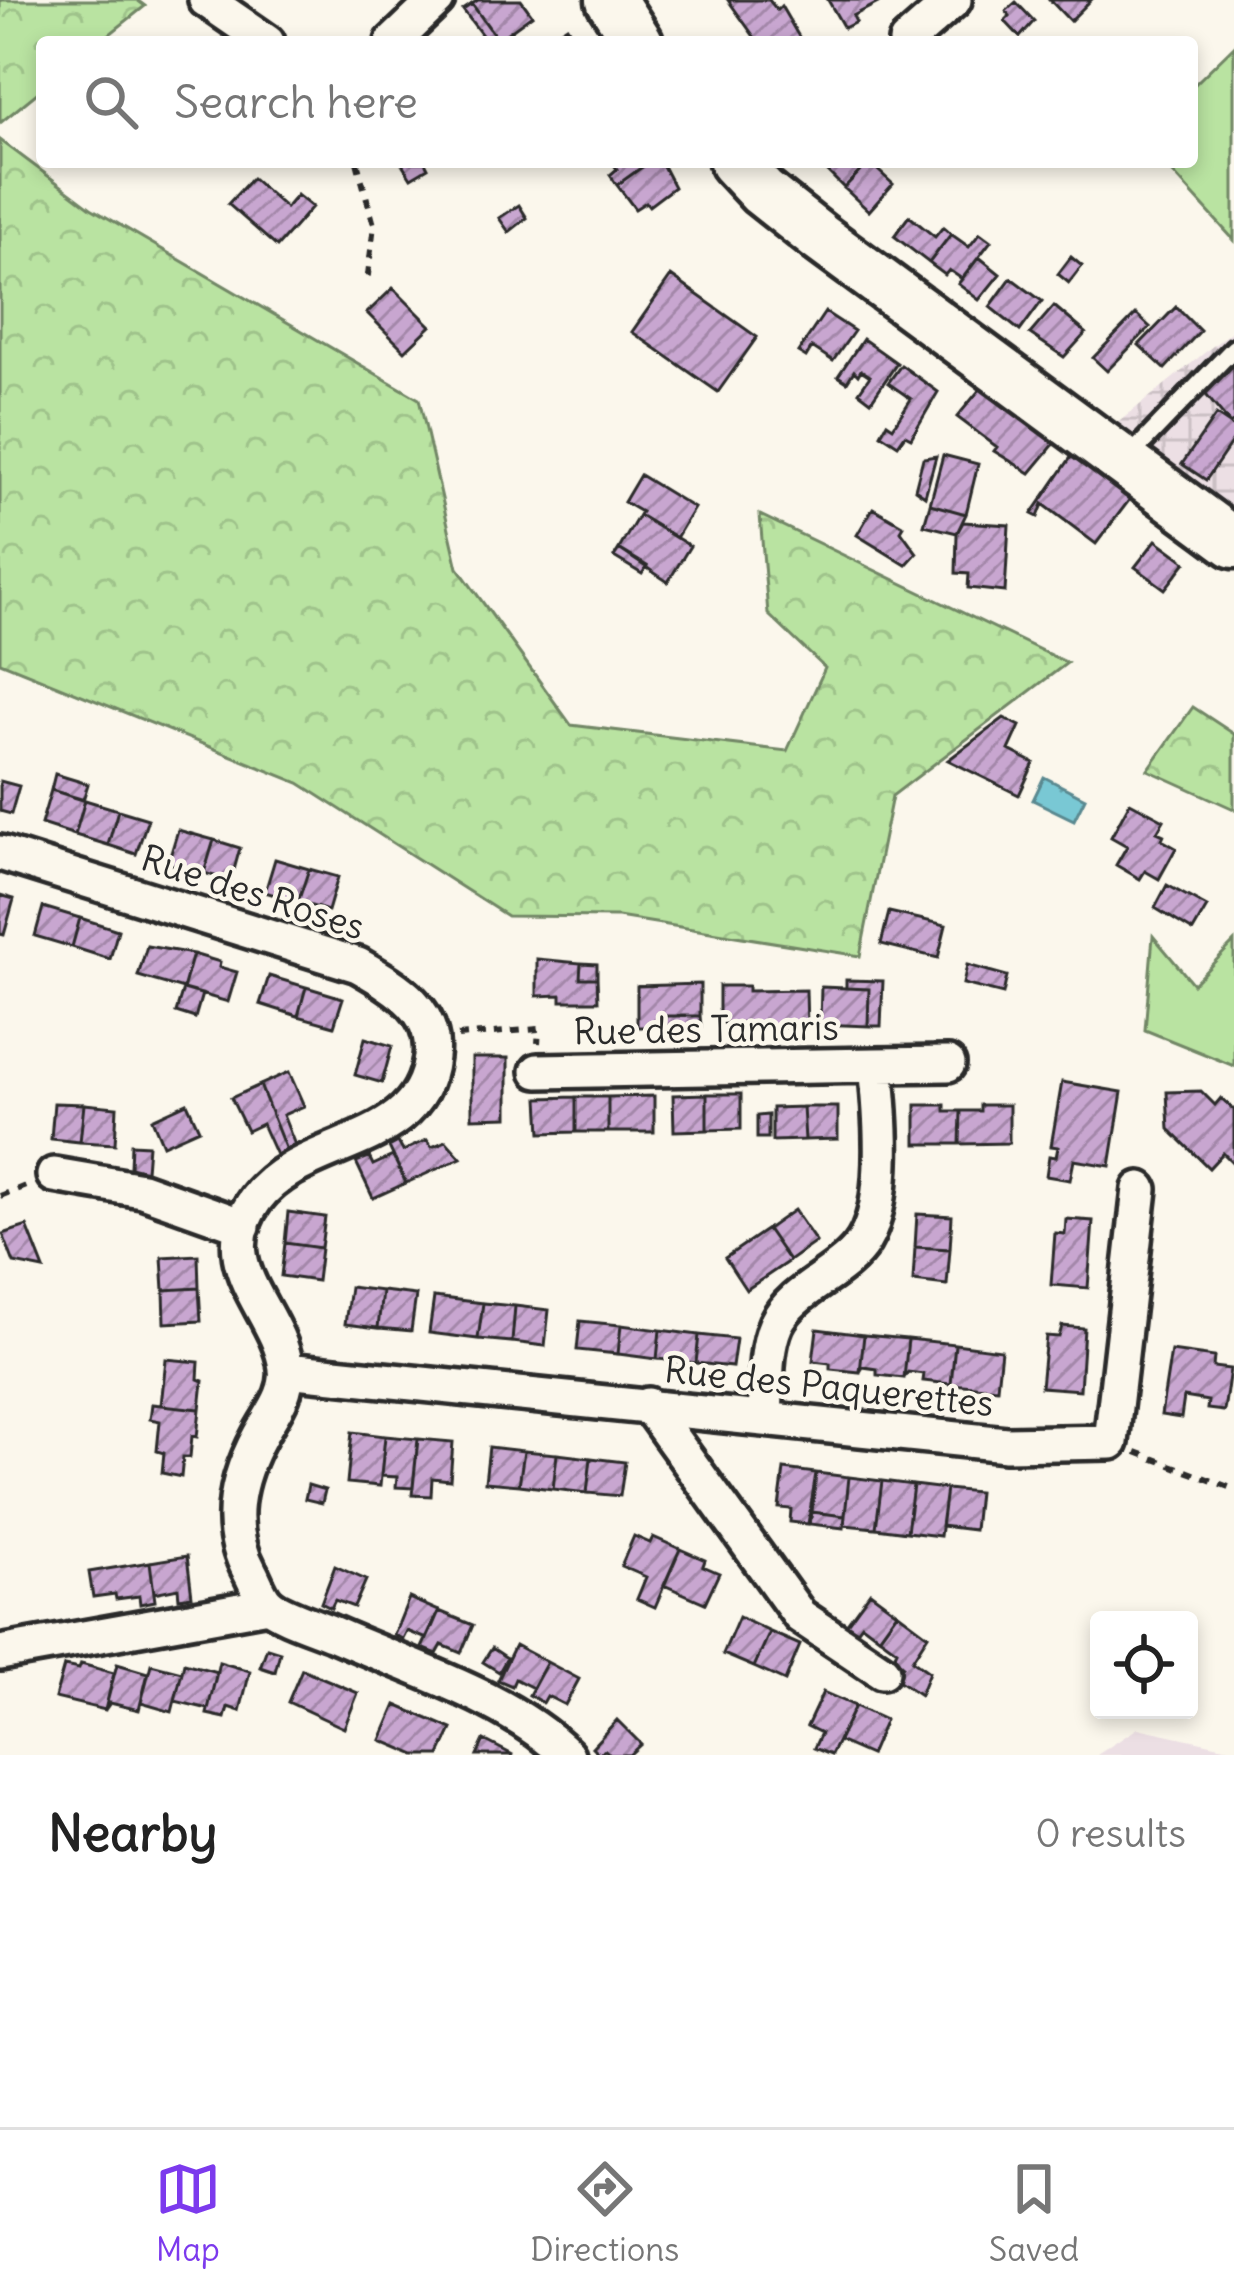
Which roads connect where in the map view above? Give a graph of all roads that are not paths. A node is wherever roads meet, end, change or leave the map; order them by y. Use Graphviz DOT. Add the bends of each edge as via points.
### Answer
graph roads {
  1 [pos="206,0"];
  2 [pos="437,0"];
  3 [pos="610,0"];
  4 [pos="954,0"];
  5 [pos="258,36"];
  6 [pos="399,36"];
  7 [pos="634,36"];
  8 [pos="913,36"];
  9 [pos="753,169"];
  10 [pos="1234,348"];
  11 [pos="1124,463"];
  12 [pos="1234,543"];
  13 [pos="0,854"];
  14 [pos="948,1064"];
  15 [pos="876,1065"];
  16 [pos="538,1071"];
  17 [pos="54,1175"];
  18 [pos="1140,1190"];
  19 [pos="243,1226"];
  20 [pos="286,1370"];
  21 [pos="648,1406"];
  22 [pos="765,1417"];
  23 [pos="268,1605"];
  24 [pos="0,1653"];
  25 [pos="881,1671"];
  26 [pos="567,1755"];
  1 -- 5 [label="street"];
  2 -- 6 [label="street"];
  3 -- 7 [label="main road"];
  4 -- 8 [label="street"];
  9 -- 11 [label="main road" via="820,238"];
  10 -- 11 [label="lane"];
  11 -- 12 [label="main road"];
  13 -- 19 [label="street, Rue des Roses" via="358,965 422,1013 433,1038 427,1081 411,1108 284,1172"];
  14 -- 15 [label="street, Rue des Tamaris"];
  15 -- 16 [label="street, Rue des Tamaris"];
  15 -- 22 [label="street, Rue des Tamaris" via="878,1205 848,1262 777,1323"];
  17 -- 19 [label="street" via="142,1190"];
  18 -- 22 [label="street, Rue des Paquerettes" via="1111,1442 1006,1444"];
  19 -- 20 [label="street" via="244,1275"];
  20 -- 21 [label="street, Rue des Paquerettes"];
  20 -- 23 [label="street" via="282,1397 234,1500 241,1556"];
  21 -- 22 [label="street, Rue des Paquerettes"];
  21 -- 25 [label="street" via="800,1616"];
  23 -- 24 [label="street"];
  23 -- 26 [label="street" via="496,1706"];
}
